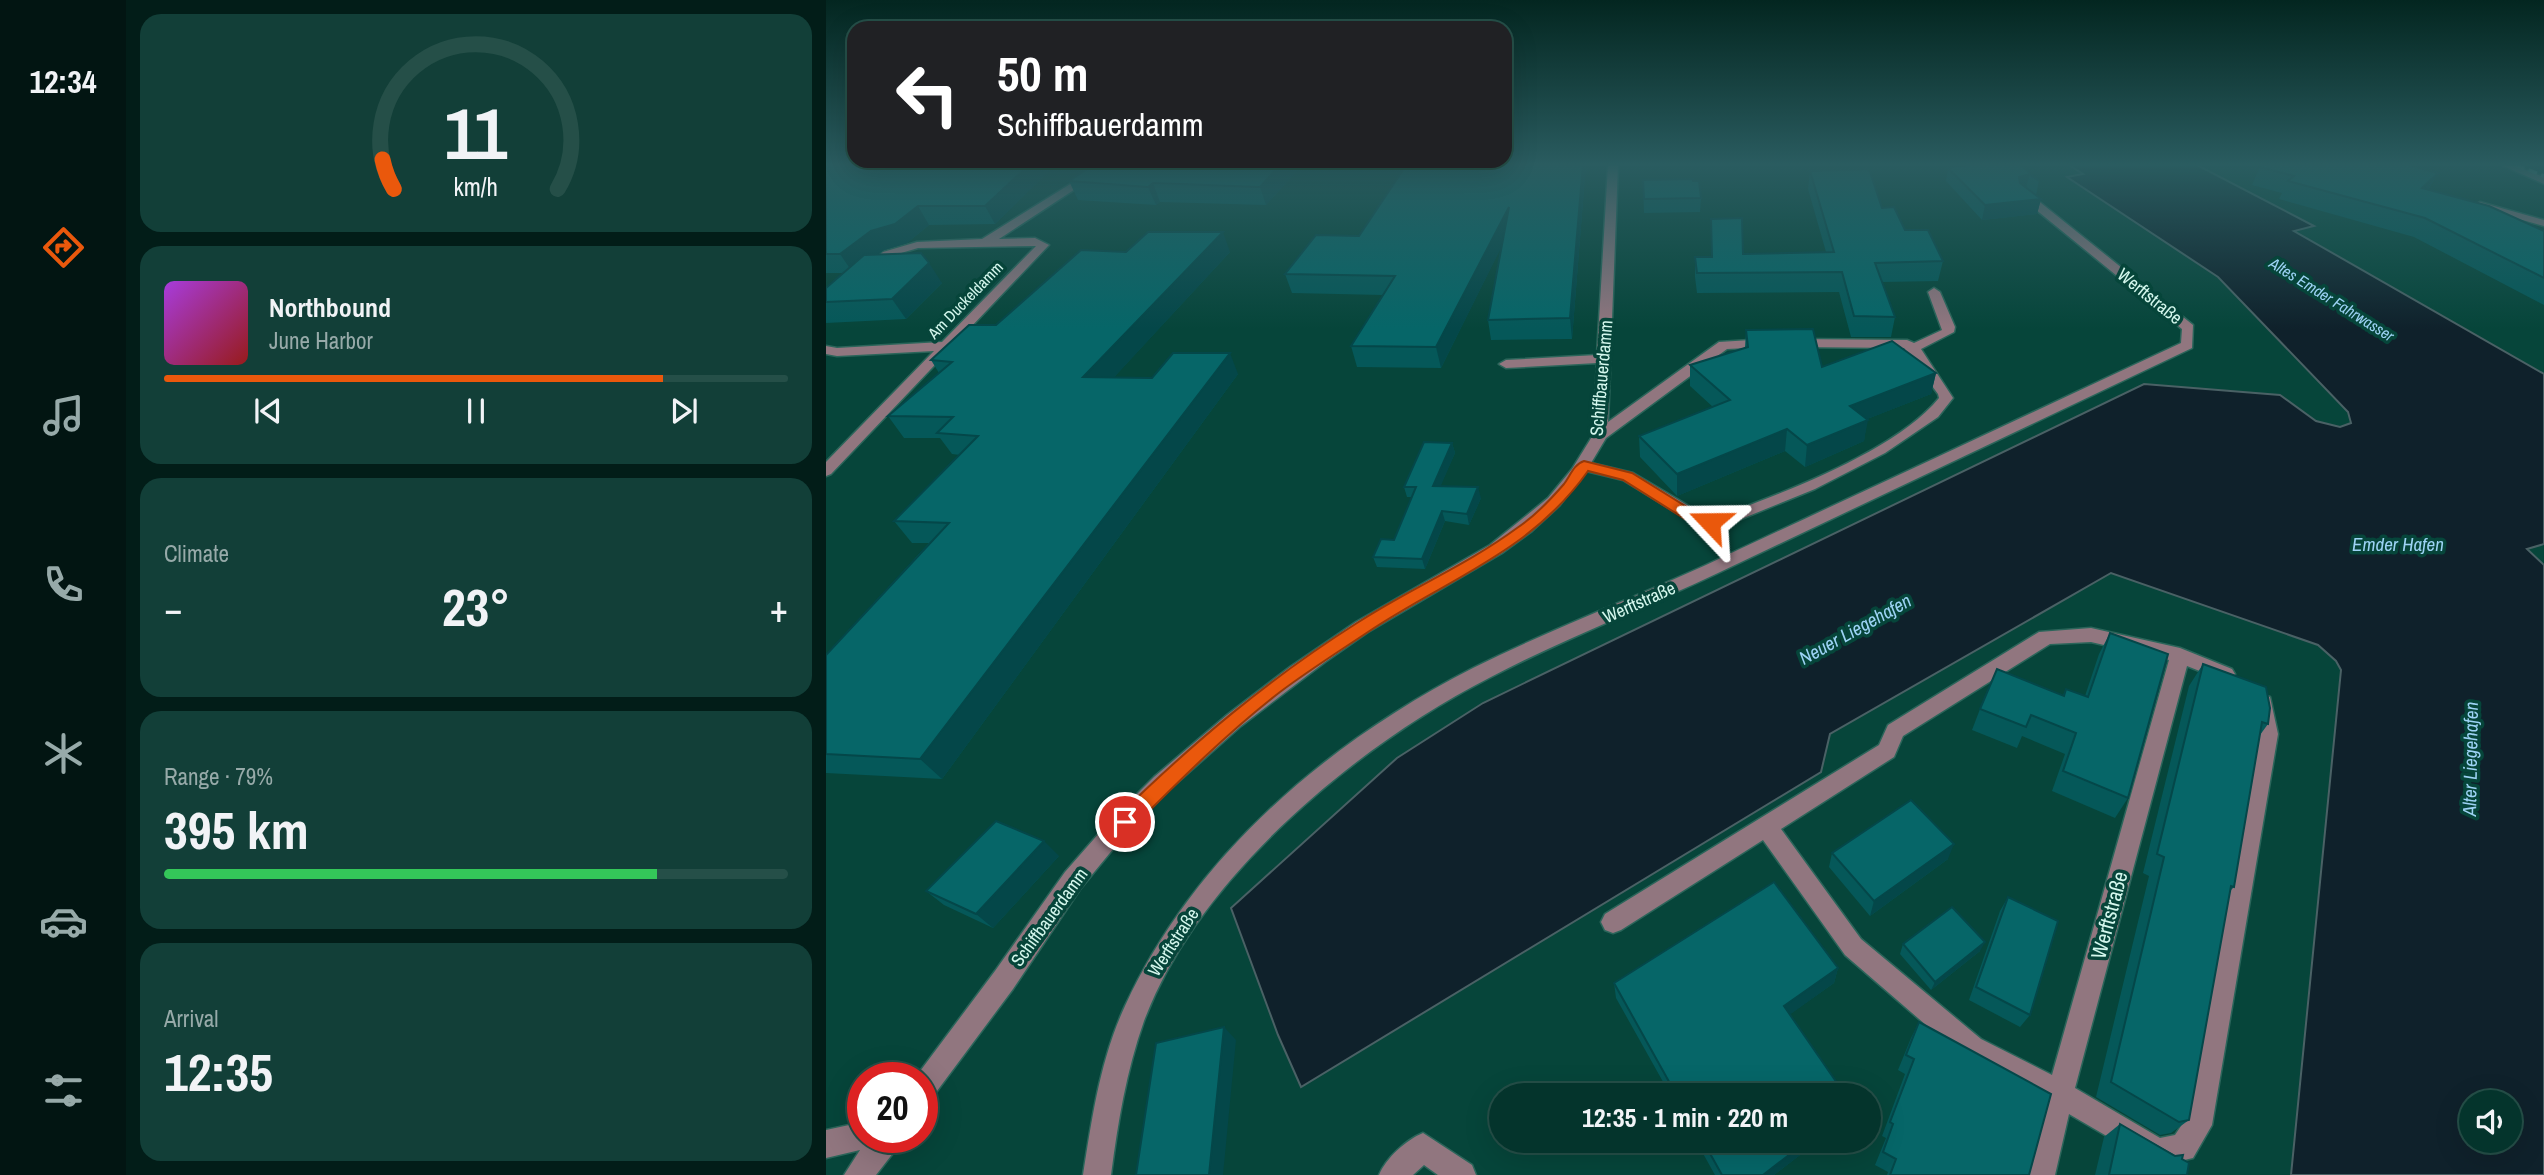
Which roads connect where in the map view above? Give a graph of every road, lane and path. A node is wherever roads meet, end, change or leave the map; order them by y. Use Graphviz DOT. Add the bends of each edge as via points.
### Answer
graph roads {
  1 [pos="1020,220"];
  2 [pos="1611,220"];
  3 [pos="2055,220"];
  4 [pos="984,243"];
  5 [pos="860,278"];
  6 [pos="1934,292"];
  7 [pos="946,345"];
  8 [pos="1915,347"];
  9 [pos="826,350"];
  10 [pos="1605,359"];
  11 [pos="1506,364"];
  12 [pos="1600,435"];
  13 [pos="1584,466"];
  14 [pos="826,471"];
  15 [pos="2180,655"];
  16 [pos="1767,828"];
  17 [pos="1613,922"];
  18 [pos="938,1068"];
  19 [pos="2060,1094"];
  20 [pos="847,1139"];
  21 [pos="826,1144"];
  22 [pos="876,1153"];
  23 [pos="878,1153"];
  24 [pos="881,1153"];
  25 [pos="858,1175"];
  26 [pos="863,1175"];
  27 [pos="870,1175"];
  28 [pos="1097,1175"];
  29 [pos="1393,1175"];
  30 [pos="1462,1175"];
  31 [pos="2040,1175"];
  1 -- 4 [label="street"];
  2 -- 10 [label="street, Schiffbauerdamm"];
  3 -- 28 [label="street, Werftstraße" via="2188,328 2187,345 1475,676 1348,756 1251,841 1172,939 1145,985 1112,1077"];
  4 -- 5 [label="street" via="897,250"];
  4 -- 7 [label="street, Am Duckeldamm" via="1035,241 1043,245"];
  6 -- 8 [label="street" via="1948,332"];
  7 -- 9 [label="street"];
  7 -- 14 [label="street, Am Duckeldamm"];
  8 -- 12 [label="street" via="1724,345"];
  8 -- 13 [label="street" via="1925,369 1945,392 1935,415 1861,459 1724,522 1701,520 1628,476"];
  10 -- 11 [label="street"];
  10 -- 12 [label="street, Schiffbauerdamm"];
  12 -- 13 [label="street, Schiffbauerdamm"];
  13 -- 18 [label="street, Schiffbauerdamm" via="1526,529 1365,626 1273,688 1141,804 1073,880"];
  15 -- 16 [label="street" via="2091,635 2046,637 1895,731 1887,751"];
  15 -- 19 [label="street, Werftstraße"];
  15 -- 19 [label="street" via="2250,685 2263,704 2268,734 2199,1125 2183,1148 2158,1152"];
  16 -- 17 [label="street"];
  16 -- 19 [label="street" via="1853,947 1972,1048"];
  19 -- 31 [label="street, Werftstraße"];
  20 -- 21 [label="street"];
  22 -- 25 [label="street"];
  23 -- 26 [label="street"];
  24 -- 27 [label="street"];
  29 -- 30 [label="street" via="1423,1146"];
}
